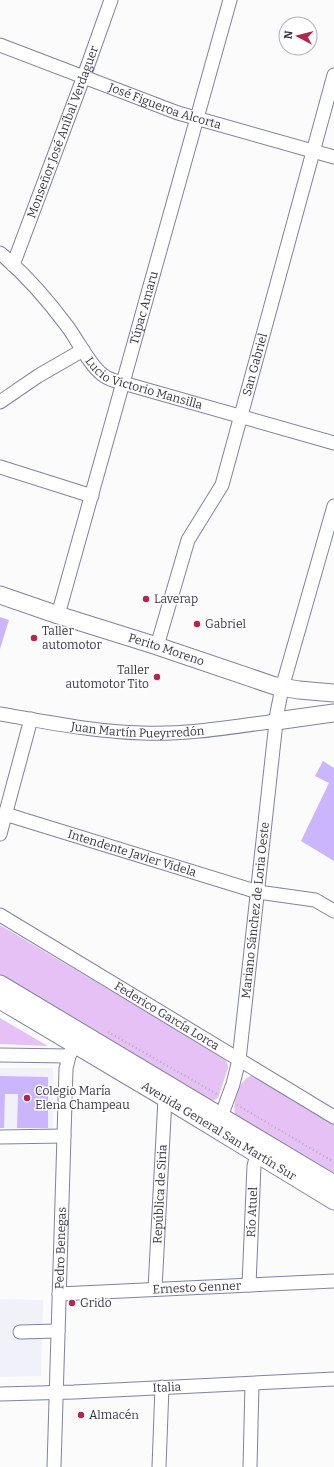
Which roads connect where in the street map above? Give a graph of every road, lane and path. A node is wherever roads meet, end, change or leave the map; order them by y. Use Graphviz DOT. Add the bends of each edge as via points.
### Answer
graph roads {
  1 [pos="111,0"];
  2 [pos="230,0"];
  3 [pos="0,45"];
  4 [pos="334,75"];
  5 [pos="84,76"];
  6 [pos="197,118"];
  7 [pos="314,152"];
  8 [pos="334,158"];
  9 [pos="0,253"];
  10 [pos="13,264"];
  11 [pos="83,350"];
  12 [pos="123,383"];
  13 [pos="0,402"];
  14 [pos="241,416"];
  15 [pos="334,443"];
  16 [pos="0,467"];
  17 [pos="92,496"];
  18 [pos="334,506"];
  19 [pos="0,595"];
  20 [pos="58,615"];
  21 [pos="157,646"];
  22 [pos="282,688"];
  23 [pos="334,693"];
  24 [pos="334,713"];
  25 [pos="0,714"];
  26 [pos="31,719"];
  27 [pos="276,721"];
  28 [pos="5,814"];
  29 [pos="0,834"];
  30 [pos="258,892"];
  31 [pos="334,911"];
  32 [pos="0,915"];
  33 [pos="0,984"];
  34 [pos="0,1000"];
  35 [pos="107,1031"];
  36 [pos="74,1044"];
  37 [pos="0,1055"];
  38 [pos="239,1060"];
  39 [pos="165,1098"];
  40 [pos="228,1100"];
  41 [pos="334,1117"];
  42 [pos="219,1123"];
  43 [pos="64,1136"];
  44 [pos="0,1137"];
  45 [pos="259,1147"];
  46 [pos="334,1162"];
  47 [pos="334,1184"];
  48 [pos="334,1201"];
  49 [pos="334,1281"];
  50 [pos="249,1285"];
  51 [pos="156,1289"];
  52 [pos="59,1294"];
  53 [pos="58,1331"];
  54 [pos="20,1332"];
  55 [pos="334,1379"];
  56 [pos="252,1384"];
  57 [pos="162,1387"];
  58 [pos="56,1392"];
  59 [pos="0,1394"];
  60 [pos="54,1467"];
  61 [pos="159,1467"];
  62 [pos="250,1467"];
  1 -- 5 [label="street, Monseñor José Aníbal Verdaguer"];
  2 -- 6 [label="street, Túpac Amaru"];
  3 -- 5 [label="street, José Figueroa Alcorta"];
  4 -- 7 [label="street, San Gabriel"];
  5 -- 6 [label="street, José Figueroa Alcorta"];
  5 -- 10 [label="street, Monseñor José Aníbal Verdaguer"];
  6 -- 7 [label="street, José Figueroa Alcorta"];
  6 -- 12 [label="street, Túpac Amaru"];
  7 -- 8 [label="street, José Figueroa Alcorta"];
  7 -- 14 [label="street, San Gabriel"];
  9 -- 10 [label="street, Lucio Victorio Mansilla"];
  10 -- 11 [label="street, Lucio Victorio Mansilla" via="54,309"];
  11 -- 12 [label="street, Lucio Victorio Mansilla" via="103,375"];
  11 -- 13 [label="street"];
  12 -- 14 [label="street, Lucio Victorio Mansilla"];
  12 -- 17 [label="street, Túpac Amaru"];
  14 -- 15 [label="street, Lucio Victorio Mansilla"];
  14 -- 21 [label="street, San Gabriel" via="222,485 188,540"];
  16 -- 17 [label="street"];
  17 -- 20 [label="street, Túpac Amaru"];
  18 -- 22 [label="street, Mariano Sánchez de Loria Oeste"];
  19 -- 20 [label="main road, Perito Moreno"];
  20 -- 21 [label="main road, Perito Moreno"];
  21 -- 22 [label="main road, Perito Moreno"];
  22 -- 23 [label="main road, Perito Moreno"];
  22 -- 27 [label="street, Mariano Sánchez de Loria Oeste"];
  24 -- 27 [label="main road"];
  25 -- 26 [label="street, Juan Martín Pueyrredón"];
  26 -- 27 [label="street, Juan Martín Pueyrredón" via="117,732 143,733 189,731"];
  26 -- 28 [label="street"];
  27 -- 30 [label="street, Mariano Sánchez de Loria Oeste"];
  28 -- 29 [label="street"];
  28 -- 30 [label="street, Intendente Javier Videla"];
  30 -- 31 [label="street, Intendente Javier Videla" via="309,898"];
  30 -- 38 [label="street, Mariano Sánchez de Loria Oeste"];
  32 -- 38 [label="street, Federico García Lorca"];
  33 -- 36 [label="main road, Avenida General San Martín Sur"];
  34 -- 36 [label="main road, Avenida General San Martín Sur"];
  35 -- 40 [label="path"];
  36 -- 37 [label="street"];
  36 -- 39 [label="main road, Avenida General San Martín Sur"];
  36 -- 42 [label="main road, Avenida General San Martín Sur"];
  36 -- 43 [label="street, Pedro Benegas" via="66,1069"];
  38 -- 40 [label="street, Mariano Sánchez de Loria Oeste"];
  38 -- 41 [label="street, Federico García Lorca"];
  39 -- 42 [label="main road, Avenida General San Martín Sur"];
  39 -- 51 [label="street, República de Siria"];
  40 -- 42 [label="street, Mariano Sánchez de Loria Oeste"];
  40 -- 46 [label="path"];
  42 -- 45 [label="main road, Avenida General San Martín Sur"];
  43 -- 44 [label="street"];
  43 -- 52 [label="street, Pedro Benegas"];
  45 -- 47 [label="main road, Avenida General San Martín Sur"];
  45 -- 48 [label="main road, Avenida General San Martín Sur"];
  45 -- 50 [label="street, Río Atuel" via="254,1166"];
  49 -- 50 [label="street, Ernesto Genner"];
  50 -- 51 [label="street, Ernesto Genner"];
  51 -- 52 [label="street, Ernesto Genner"];
  52 -- 53 [label="street, Pedro Benegas"];
  53 -- 54 [label="street"];
  53 -- 58 [label="street, Pedro Benegas"];
  55 -- 56 [label="street, Italia"];
  56 -- 57 [label="street, Italia"];
  56 -- 62 [label="street"];
  57 -- 58 [label="street, Italia"];
  57 -- 61 [label="street"];
  58 -- 59 [label="street, Italia"];
  58 -- 60 [label="street, Pedro Benegas"];
}
